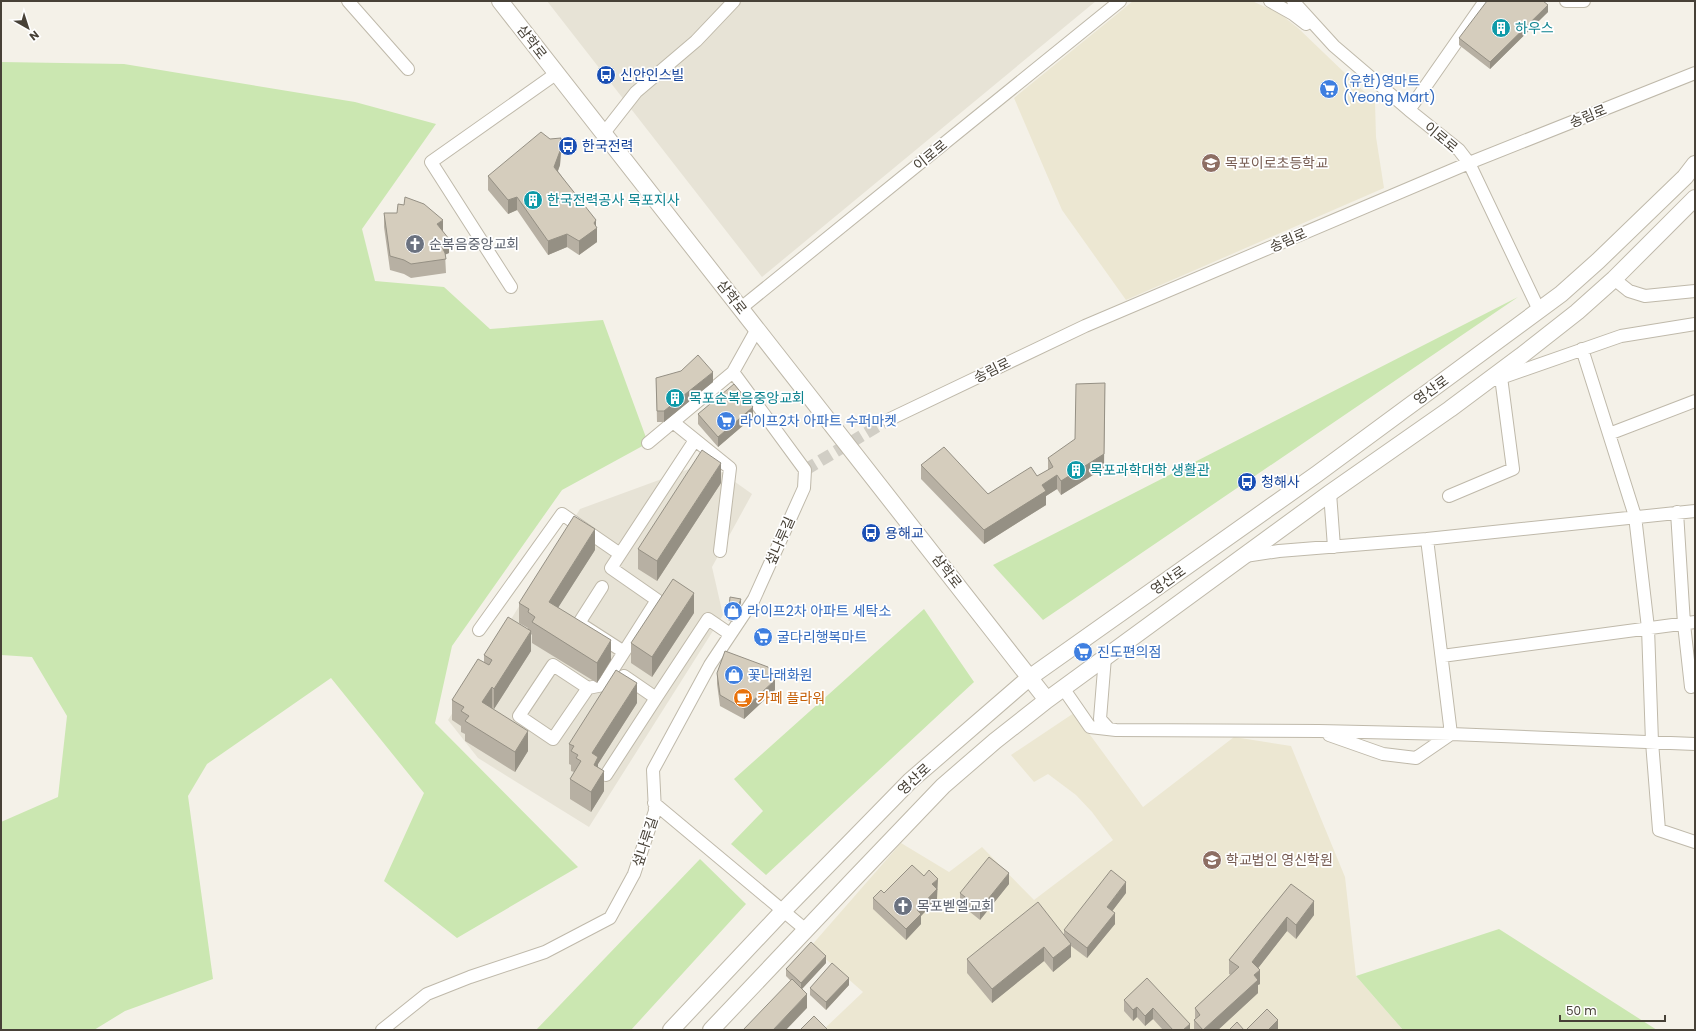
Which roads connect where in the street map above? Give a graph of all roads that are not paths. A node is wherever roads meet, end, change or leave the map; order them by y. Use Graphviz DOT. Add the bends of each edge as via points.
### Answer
graph roads {
  1 [pos="348,1"];
  2 [pos="500,1"];
  3 [pos="734,1"];
  4 [pos="1120,1"];
  5 [pos="1270,1"];
  6 [pos="1293,1"];
  7 [pos="1485,1"];
  8 [pos="1566,1"];
  9 [pos="1584,1"];
  10 [pos="1334,46"];
  11 [pos="408,69"];
  12 [pos="1695,73"];
  13 [pos="557,74"];
  14 [pos="1409,110"];
  15 [pos="604,133"];
  16 [pos="1469,163"];
  17 [pos="1695,164"];
  18 [pos="1695,198"];
  19 [pos="1614,279"];
  20 [pos="511,287"];
  21 [pos="1695,291"];
  22 [pos="741,308"];
  23 [pos="1539,310"];
  24 [pos="1695,324"];
  25 [pos="757,329"];
  26 [pos="1582,349"];
  27 [pos="733,372"];
  28 [pos="1501,378"];
  29 [pos="1695,401"];
  30 [pos="1450,408"];
  31 [pos="888,420"];
  32 [pos="673,422"];
  33 [pos="1609,434"];
  34 [pos="695,440"];
  35 [pos="648,443"];
  36 [pos="1330,493"];
  37 [pos="1449,496"];
  38 [pos="1695,511"];
  39 [pos="1677,512"];
  40 [pos="1635,516"];
  41 [pos="1427,539"];
  42 [pos="1334,547"];
  43 [pos="720,551"];
  44 [pos="620,554"];
  45 [pos="1245,556"];
  46 [pos="602,587"];
  47 [pos="1690,623"];
  48 [pos="1648,628"];
  49 [pos="479,630"];
  50 [pos="730,634"];
  51 [pos="624,652"];
  52 [pos="1442,656"];
  53 [pos="1106,657"];
  54 [pos="614,668"];
  55 [pos="1029,678"];
  56 [pos="1691,687"];
  57 [pos="588,688"];
  58 [pos="1063,688"];
  59 [pos="656,698"];
  60 [pos="1047,700"];
  61 [pos="1109,729"];
  62 [pos="1319,731"];
  63 [pos="1451,734"];
  64 [pos="1652,742"];
  65 [pos="1695,744"];
  66 [pos="606,775"];
  67 [pos="654,803"];
  68 [pos="1695,842"];
  69 [pos="783,911"];
  70 [pos="806,930"];
  71 [pos="382,1030"];
  72 [pos="671,1030"];
  73 [pos="711,1030"];
  1 -- 11 [label="street"];
  2 -- 13 [label="street, 삼학로"];
  3 -- 15 [label="street" via="696,41 636,92"];
  4 -- 22 [label="street, 이로로"];
  5 -- 10 [label="street" via="1293,14"];
  6 -- 10 [label="street, 이로로"];
  7 -- 14 [label="street"];
  8 -- 9 [label="street"];
  10 -- 14 [label="street, 이로로"];
  12 -- 16 [label="street, 송림로"];
  13 -- 15 [label="street, 삼학로"];
  13 -- 20 [label="street" via="430,162"];
  14 -- 16 [label="street, 이로로" via="1459,150"];
  15 -- 22 [label="street, 삼학로"];
  16 -- 23 [label="street, 이로로"];
  16 -- 31 [label="street, 송림로" via="1084,326"];
  17 -- 23 [label="street, 영산로" via="1685,177 1598,261"];
  18 -- 19 [label="street, 영산로"];
  19 -- 21 [label="street" via="1623,287 1645,296"];
  19 -- 30 [label="street, 영산로" via="1577,312"];
  22 -- 25 [label="street, 삼학로"];
  23 -- 55 [label="street, 영산로" via="1317,474"];
  24 -- 26 [label="street" via="1621,336"];
  25 -- 27 [label="street"];
  25 -- 55 [label="street, 삼학로"];
  26 -- 28 [label="street"];
  26 -- 33 [label="street"];
  27 -- 32 [label="street"];
  27 -- 50 [label="street, 섶나루길" via="805,470 804,488 754,599"];
  28 -- 30 [label="street"];
  28 -- 37 [label="street" via="1513,469"];
  29 -- 33 [label="street"];
  30 -- 36 [label="street, 영산로"];
  32 -- 34 [label="street"];
  32 -- 35 [label="street"];
  33 -- 40 [label="street"];
  34 -- 43 [label="street" via="730,468"];
  34 -- 44 [label="street"];
  36 -- 42 [label="street"];
  36 -- 45 [label="street, 영산로"];
  38 -- 39 [label="street"];
  39 -- 40 [label="street"];
  39 -- 47 [label="street"];
  40 -- 41 [label="street"];
  40 -- 48 [label="street"];
  41 -- 42 [label="street"];
  41 -- 52 [label="street"];
  42 -- 45 [label="street"];
  44 -- 49 [label="street" via="562,514"];
  44 -- 51 [label="street" via="611,568 658,600"];
  45 -- 53 [label="street, 영산로"];
  46 -- 51 [label="street" via="579,623"];
  47 -- 48 [label="street"];
  47 -- 56 [label="street"];
  48 -- 52 [label="street"];
  48 -- 64 [label="street"];
  50 -- 59 [label="street" via="708,619"];
  50 -- 67 [label="street, 섶나루길" via="710,665 653,770"];
  51 -- 54 [label="street"];
  52 -- 63 [label="street"];
  53 -- 58 [label="street, 영산로"];
  53 -- 61 [label="street" via="1100,719"];
  54 -- 57 [label="street" via="603,685"];
  54 -- 59 [label="street"];
  55 -- 60 [label="street"];
  55 -- 69 [label="street, 영산로" via="910,781"];
  57 -- 57 [label="street" via="553,740 519,716 553,665"];
  58 -- 60 [label="street, 영산로"];
  58 -- 61 [label="street" via="1090,727"];
  59 -- 66 [label="street"];
  60 -- 70 [label="street, 영산로" via="943,786"];
  61 -- 62 [label="street"];
  62 -- 63 [label="street"];
  62 -- 63 [label="street" via="1383,754 1416,758"];
  63 -- 64 [label="street"];
  64 -- 65 [label="street"];
  64 -- 68 [label="street" via="1659,830"];
  67 -- 69 [label="street"];
  67 -- 71 [label="street, 섶나루길" via="655,811 634,874 610,918 545,952 427,994"];
  69 -- 70 [label="street"];
  69 -- 72 [label="street, 영산로"];
  70 -- 73 [label="street, 영산로"];
}
